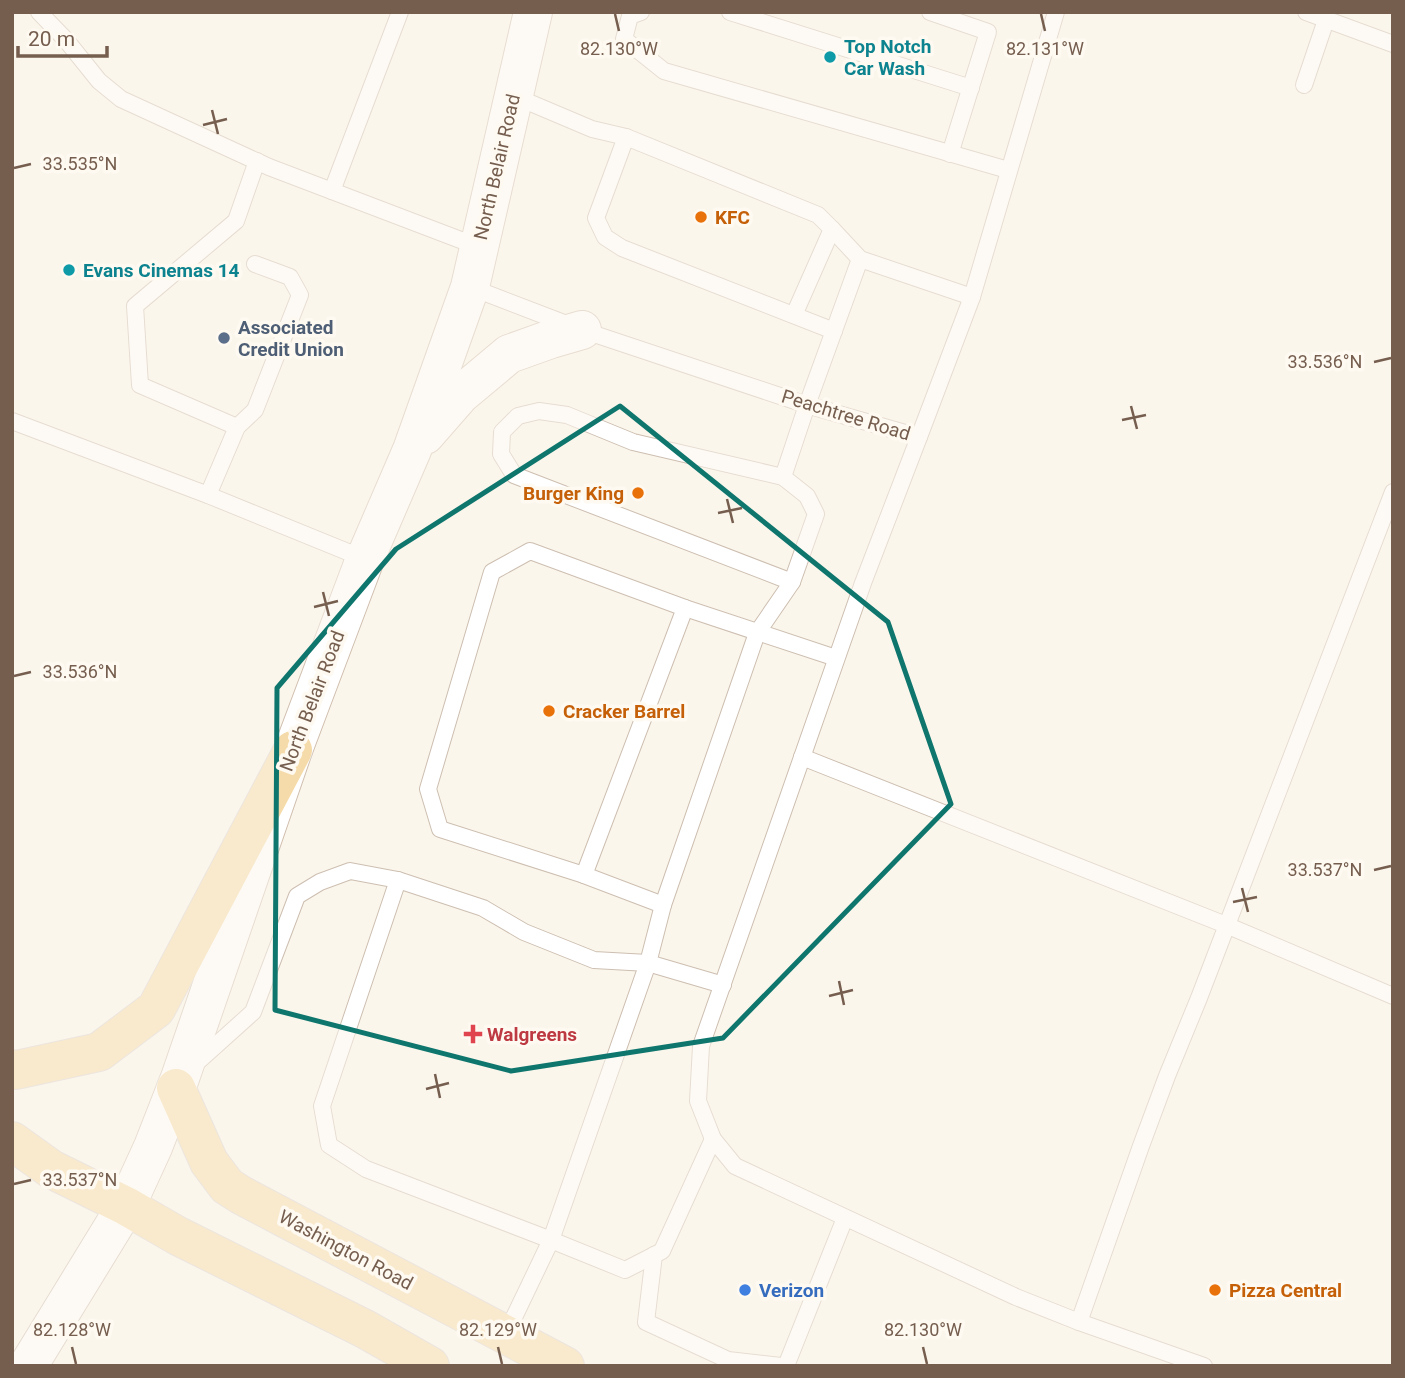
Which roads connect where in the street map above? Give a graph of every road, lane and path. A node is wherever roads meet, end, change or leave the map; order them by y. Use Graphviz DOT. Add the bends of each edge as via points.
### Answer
graph roads {
  1 [pos="39,12"];
  2 [pos="400,12"];
  3 [pos="533,12"];
  4 [pos="641,12"];
  5 [pos="730,12"];
  6 [pos="930,12"];
  7 [pos="1056,12"];
  8 [pos="1306,12"];
  9 [pos="1326,20"];
  10 [pos="1393,44"];
  11 [pos="1304,85"];
  12 [pos="971,88"];
  13 [pos="514,96"];
  14 [pos="626,136"];
  15 [pos="950,154"];
  16 [pos="257,161"];
  17 [pos="1008,170"];
  18 [pos="332,191"];
  19 [pos="832,229"];
  20 [pos="479,247"];
  21 [pos="860,259"];
  22 [pos="255,264"];
  23 [pos="470,287"];
  24 [pos="972,297"];
  25 [pos="794,315"];
  26 [pos="583,330"];
  27 [pos="834,331"];
  28 [pos="807,405"];
  29 [pos="12,421"];
  30 [pos="237,427"];
  31 [pos="919,437"];
  32 [pos="412,450"];
  33 [pos="783,477"];
  34 [pos="1393,492"];
  35 [pos="208,495"];
  36 [pos="365,559"];
  37 [pos="792,582"];
  38 [pos="685,608"];
  39 [pos="757,633"];
  40 [pos="836,658"];
  41 [pos="293,750"];
  42 [pos="802,757"];
  43 [pos="584,875"];
  44 [pos="397,880"];
  45 [pos="663,905"];
  46 [pos="1226,925"];
  47 [pos="648,963"];
  48 [pos="723,985"];
  49 [pos="1393,996"];
  50 [pos="12,1069"];
  51 [pos="178,1083"];
  52 [pos="713,1139"];
  53 [pos="12,1142"];
  54 [pos="126,1206"];
  55 [pos="845,1217"];
  56 [pos="551,1240"];
  57 [pos="654,1255"];
  58 [pos="1079,1322"];
  59 [pos="506,1334"];
  60 [pos="28,1366"];
  61 [pos="430,1366"];
  62 [pos="565,1366"];
  63 [pos="784,1366"];
  64 [pos="1204,1366"];
  1 -- 16 [label="lane" via="110,92"];
  2 -- 18 [label="lane"];
  3 -- 13 [label="main road, North Belair Road"];
  4 -- 15 [label="lane" via="629,16 625,39 664,71"];
  5 -- 12 [label="lane"];
  6 -- 12 [label="lane" via="988,32"];
  7 -- 17 [label="lane, Peachtree Road"];
  8 -- 9 [label="lane"];
  9 -- 10 [label="lane"];
  9 -- 11 [label="lane"];
  12 -- 15 [label="lane"];
  13 -- 14 [label="lane" via="592,129"];
  13 -- 20 [label="main road, North Belair Road"];
  14 -- 19 [label="lane" via="818,215"];
  14 -- 25 [label="lane" via="596,218 605,237 622,248"];
  15 -- 17 [label="lane"];
  16 -- 18 [label="lane"];
  16 -- 30 [label="lane" via="236,221 135,306 140,385"];
  17 -- 24 [label="lane, Peachtree Road"];
  18 -- 20 [label="lane"];
  19 -- 21 [label="lane"];
  19 -- 25 [label="lane"];
  20 -- 23 [label="main road, North Belair Road"];
  21 -- 24 [label="lane"];
  21 -- 27 [label="lane"];
  22 -- 30 [label="lane" via="290,277 300,295 255,410"];
  23 -- 26 [label="lane, Peachtree Road"];
  23 -- 32 [label="main road, North Belair Road"];
  24 -- 31 [label="lane, Peachtree Road"];
  25 -- 27 [label="lane"];
  26 -- 28 [label="lane, Peachtree Road"];
  26 -- 32 [label="main road" via="509,354 460,395"];
  27 -- 28 [label="lane"];
  28 -- 31 [label="lane, Peachtree Road"];
  28 -- 33 [label="lane"];
  29 -- 35 [label="lane"];
  30 -- 35 [label="lane"];
  31 -- 40 [label="lane"];
  32 -- 36 [label="main road, North Belair Road"];
  33 -- 37 [label="lane" via="807,496 816,514"];
  33 -- 37 [label="lane" via="633,442 567,415 539,411 518,416 502,432 501,454 514,475"];
  34 -- 46 [label="lane"];
  35 -- 36 [label="lane"];
  36 -- 41 [label="main road, North Belair Road"];
  37 -- 39 [label="lane"];
  38 -- 39 [label="lane"];
  38 -- 43 [label="lane"];
  38 -- 43 [label="lane" via="530,551 492,572 428,789 440,829"];
  39 -- 40 [label="lane"];
  39 -- 45 [label="lane"];
  40 -- 42 [label="lane"];
  41 -- 50 [label="main road" via="156,1009 99,1052"];
  41 -- 51 [label="main road, North Belair Road"];
  42 -- 46 [label="lane"];
  42 -- 48 [label="lane"];
  43 -- 45 [label="lane"];
  44 -- 47 [label="lane" via="483,908 524,932 594,960"];
  44 -- 51 [label="lane" via="350,871 297,896 253,1012"];
  44 -- 56 [label="lane" via="322,1106 329,1145 366,1169"];
  45 -- 47 [label="lane"];
  46 -- 49 [label="lane"];
  46 -- 58 [label="lane"];
  47 -- 48 [label="lane"];
  47 -- 56 [label="lane"];
  48 -- 52 [label="lane" via="701,1046 699,1074 698,1101"];
  51 -- 54 [label="main road, North Belair Road"];
  51 -- 59 [label="main road, Washington Road" via="209,1162 227,1186"];
  52 -- 55 [label="lane" via="735,1166"];
  52 -- 57 [label="lane" via="662,1251"];
  53 -- 54 [label="main road" via="51,1169"];
  54 -- 60 [label="main road, North Belair Road"];
  54 -- 61 [label="main road"];
  55 -- 58 [label="lane"];
  55 -- 63 [label="lane"];
  56 -- 57 [label="lane" via="625,1270"];
  56 -- 59 [label="lane"];
  57 -- 63 [label="lane" via="646,1322 728,1360"];
  58 -- 64 [label="lane"];
  59 -- 62 [label="main road, Washington Road"];
}
